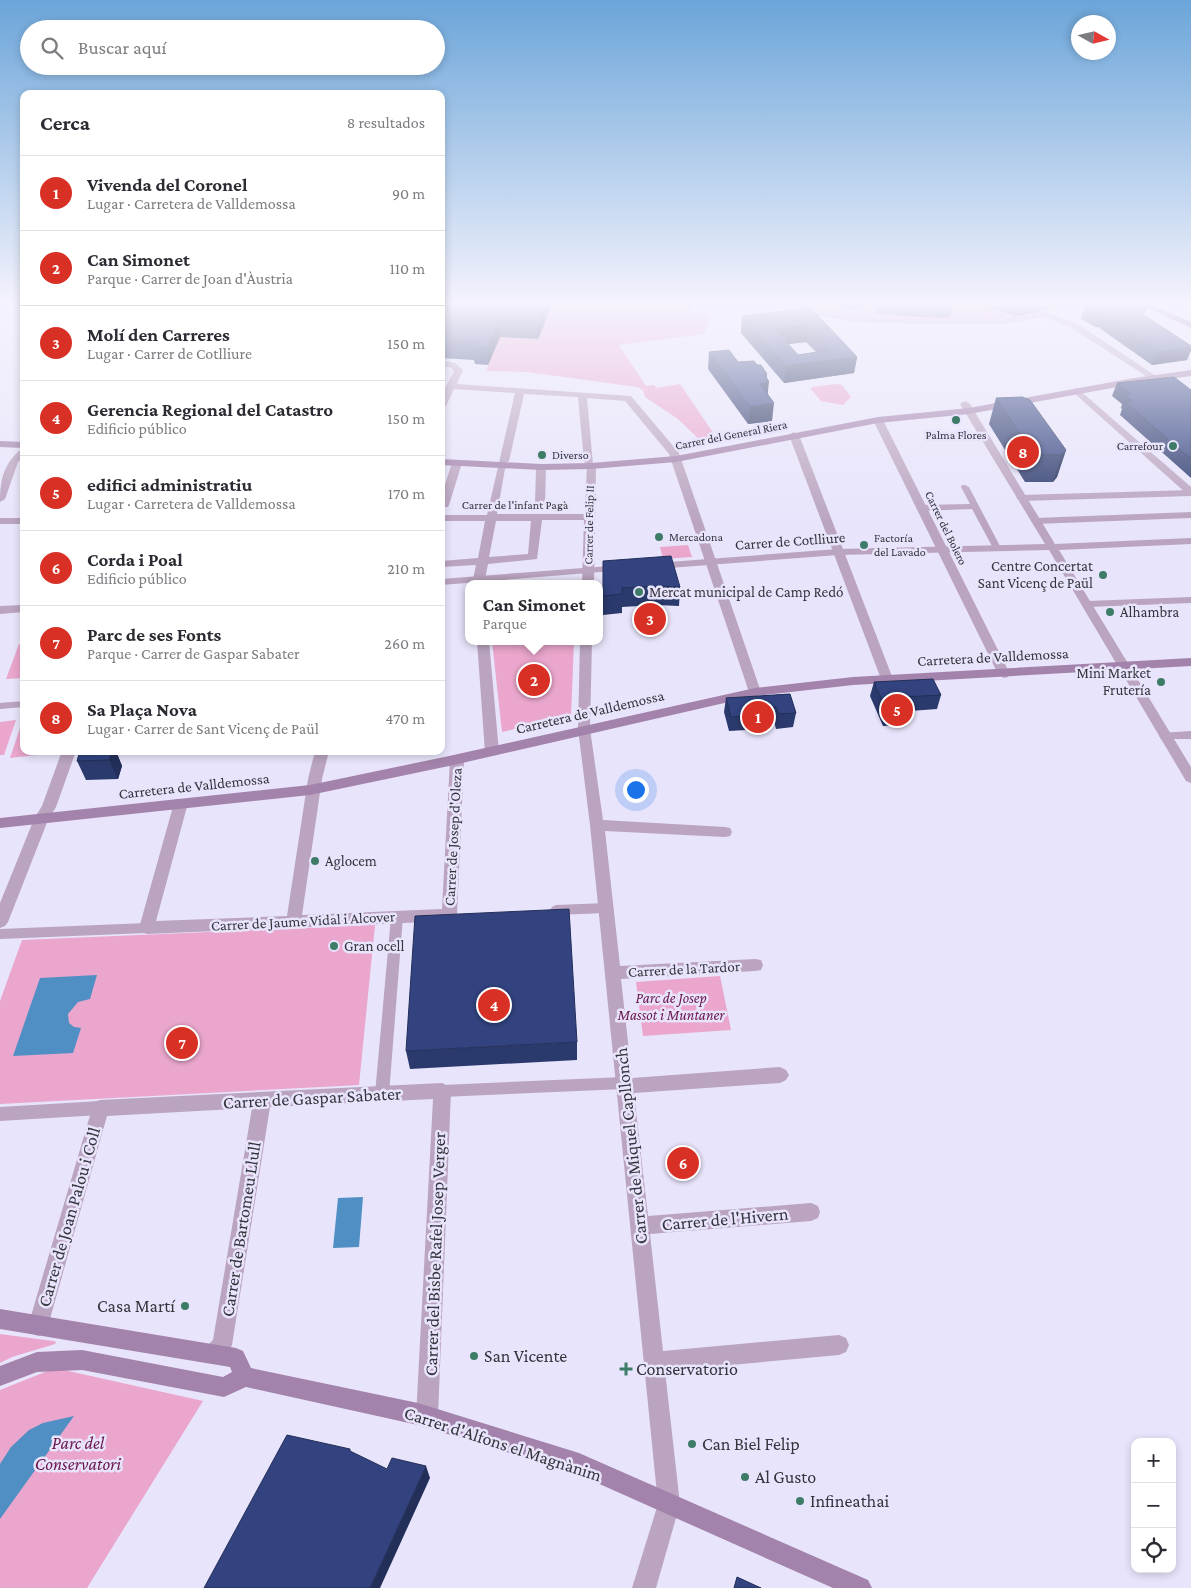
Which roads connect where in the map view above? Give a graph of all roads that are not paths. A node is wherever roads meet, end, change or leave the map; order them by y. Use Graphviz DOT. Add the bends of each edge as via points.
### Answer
graph roads {
  1 [pos="456,376"];
  2 [pos="1152,376"];
  3 [pos="1169,376"];
  4 [pos="1155,378"];
  5 [pos="450,386"];
  6 [pos="520,391"];
  7 [pos="1077,391"];
  8 [pos="582,395"];
  9 [pos="445,397"];
  10 [pos="967,408"];
  11 [pos="878,420"];
  12 [pos="794,435"];
  13 [pos="0,444"];
  14 [pos="20,447"];
  15 [pos="20,447"];
  16 [pos="20,450"];
  17 [pos="0,452"];
  18 [pos="675,456"];
  19 [pos="445,458"];
  20 [pos="445,462"];
  21 [pos="457,463"];
  22 [pos="503,463"];
  23 [pos="590,464"];
  24 [pos="540,466"];
  25 [pos="965,487"];
  26 [pos="1191,492"];
  27 [pos="1022,498"];
  28 [pos="0,499"];
  29 [pos="445,501"];
  30 [pos="540,505"];
  31 [pos="975,506"];
  32 [pos="920,508"];
  33 [pos="1191,515"];
  34 [pos="445,518"];
  35 [pos="492,518"];
  36 [pos="537,518"];
  37 [pos="589,518"];
  38 [pos="0,521"];
  39 [pos="20,521"];
  40 [pos="1035,521"];
  41 [pos="1191,541"];
  42 [pos="1051,547"];
  43 [pos="998,548"];
  44 [pos="940,549"];
  45 [pos="838,552"];
  46 [pos="481,562"];
  47 [pos="711,562"];
  48 [pos="445,564"];
  49 [pos="588,571"];
  50 [pos="478,580"];
  51 [pos="498,580"];
  52 [pos="588,580"];
  53 [pos="445,582"];
  54 [pos="465,582"];
  55 [pos="1191,600"];
  56 [pos="1088,604"];
  57 [pos="20,608"];
  58 [pos="0,610"];
  59 [pos="483,645"];
  60 [pos="586,645"];
  61 [pos="1191,662"];
  62 [pos="1123,666"];
  63 [pos="1004,674"];
  64 [pos="887,679"];
  65 [pos="754,692"];
  66 [pos="20,704"];
  67 [pos="0,706"];
  68 [pos="584,730"];
  69 [pos="1191,735"];
  70 [pos="1166,736"];
  71 [pos="492,752"];
  72 [pos="68,755"];
  73 [pos="321,755"];
  74 [pos="457,760"];
  75 [pos="1191,778"];
  76 [pos="314,789"];
  77 [pos="181,804"];
  78 [pos="41,819"];
  79 [pos="0,823"];
  80 [pos="597,825"];
  81 [pos="725,832"];
  82 [pos="606,908"];
  83 [pos="547,911"];
  84 [pos="2,915"];
  85 [pos="454,915"];
  86 [pos="397,916"];
  87 [pos="294,921"];
  88 [pos="147,928"];
  89 [pos="0,934"];
  90 [pos="755,965"];
  91 [pos="613,973"];
  92 [pos="780,1075"];
  93 [pos="625,1085"];
  94 [pos="442,1092"];
  95 [pos="382,1094"];
  96 [pos="262,1101"];
  97 [pos="100,1108"];
  98 [pos="0,1114"];
  99 [pos="811,1212"];
  100 [pos="639,1226"];
  101 [pos="0,1320"];
  102 [pos="38,1326"];
  103 [pos="839,1346"];
  104 [pos="213,1354"];
  105 [pos="654,1362"];
  106 [pos="0,1376"];
  107 [pos="245,1377"];
  108 [pos="428,1418"];
  109 [pos="669,1504"];
  110 [pos="644,1588"];
  111 [pos="860,1588"];
  1 -- 5 [label="street"];
  2 -- 4 [label="street"];
  3 -- 4 [label="main road, Carrer del General Riera"];
  4 -- 7 [label="main road, Carrer del General Riera"];
  5 -- 6 [label="street"];
  5 -- 9 [label="street"];
  6 -- 8 [label="street"];
  6 -- 22 [label="street"];
  7 -- 10 [label="main road, Carrer del General Riera"];
  7 -- 26 [label="street"];
  8 -- 18 [label="street" via="628,398"];
  8 -- 23 [label="street, Carrer de Felip II"];
  10 -- 11 [label="main road, Carrer del General Riera"];
  10 -- 18 [label="main road, Carrer del General Riera" via="873,416"];
  10 -- 27 [label="street"];
  11 -- 12 [label="main road, Carrer del General Riera"];
  11 -- 32 [label="street, Carrer del Bolero"];
  12 -- 18 [label="main road, Carrer del General Riera"];
  12 -- 45 [label="street"];
  13 -- 14 [label="main road"];
  15 -- 17 [label="main road"];
  16 -- 28 [label="street"];
  18 -- 23 [label="main road, Carrer del General Riera"];
  18 -- 47 [label="street"];
  19 -- 22 [label="main road, Carrer del General Riera"];
  20 -- 21 [label="main road, Carrer del General Riera"];
  21 -- 22 [label="main road, Carrer del General Riera"];
  21 -- 29 [label="street"];
  22 -- 23 [label="main road, Carrer del General Riera"];
  22 -- 24 [label="main road, Carrer del General Riera"];
  22 -- 35 [label="street"];
  23 -- 24 [label="main road, Carrer del General Riera"];
  23 -- 37 [label="street, Carrer de Felip II"];
  24 -- 30 [label="street"];
  25 -- 31 [label="street"];
  26 -- 27 [label="street"];
  27 -- 40 [label="street"];
  31 -- 32 [label="street"];
  31 -- 43 [label="street"];
  32 -- 44 [label="street, Carrer del Bolero"];
  33 -- 40 [label="street"];
  34 -- 35 [label="street, Carrer de l'infant Pagà"];
  35 -- 36 [label="street, Carrer de l'infant Pagà"];
  35 -- 46 [label="street"];
  36 -- 37 [label="street, Carrer de l'infant Pagà"];
  36 -- 46 [label="street" via="533,557"];
  37 -- 49 [label="street, Carrer de Felip II"];
  38 -- 39 [label="street"];
  40 -- 42 [label="street"];
  41 -- 42 [label="street, Carrer de Cotlliure"];
  42 -- 43 [label="street, Carrer de Cotlliure"];
  42 -- 56 [label="street"];
  43 -- 44 [label="street, Carrer de Cotlliure"];
  44 -- 45 [label="street, Carrer de Cotlliure"];
  44 -- 63 [label="street, Carrer del Bolero"];
  45 -- 47 [label="street, Carrer de Cotlliure"];
  45 -- 64 [label="street"];
  46 -- 48 [label="street"];
  46 -- 50 [label="street"];
  47 -- 49 [label="street, Carrer de Cotlliure"];
  47 -- 65 [label="street"];
  49 -- 51 [label="street, Carrer de Cotlliure"];
  49 -- 52 [label="street, Carrer de Felip II"];
  53 -- 54 [label="street, Carrer de Cotlliure"];
  55 -- 56 [label="street"];
  56 -- 62 [label="street"];
  57 -- 58 [label="street"];
  59 -- 71 [label="street"];
  60 -- 68 [label="street"];
  61 -- 62 [label="main road, Carretera de Valldemossa"];
  62 -- 63 [label="main road, Carretera de Valldemossa"];
  62 -- 70 [label="street"];
  63 -- 64 [label="main road, Carretera de Valldemossa"];
  64 -- 65 [label="main road, Carretera de Valldemossa"];
  65 -- 68 [label="main road, Carretera de Valldemossa"];
  66 -- 67 [label="street"];
  68 -- 71 [label="main road, Carretera de Valldemossa"];
  68 -- 80 [label="street, Carrer de Miquel Capllonch"];
  69 -- 70 [label="street"];
  70 -- 75 [label="street"];
  71 -- 74 [label="main road, Carretera de Valldemossa"];
  72 -- 78 [label="street" via="49,808"];
  73 -- 76 [label="street"];
  74 -- 76 [label="main road, Carretera de Valldemossa"];
  74 -- 85 [label="street, Carrer de Josep d'Oleza"];
  76 -- 77 [label="main road, Carretera de Valldemossa"];
  76 -- 87 [label="street"];
  77 -- 78 [label="main road, Carretera de Valldemossa"];
  77 -- 88 [label="street"];
  78 -- 79 [label="main road, Carretera de Valldemossa"];
  78 -- 84 [label="street"];
  80 -- 81 [label="street"];
  80 -- 82 [label="street, Carrer de Miquel Capllonch"];
  82 -- 83 [label="street"];
  82 -- 91 [label="street, Carrer de Miquel Capllonch"];
  85 -- 86 [label="street, Carrer de Jaume Vidal i Alcover"];
  86 -- 87 [label="street, Carrer de Jaume Vidal i Alcover"];
  86 -- 95 [label="street"];
  87 -- 88 [label="street, Carrer de Jaume Vidal i Alcover"];
  88 -- 89 [label="street, Carrer de Jaume Vidal i Alcover"];
  90 -- 91 [label="street, Carrer de la Tardor"];
  91 -- 93 [label="street, Carrer de Miquel Capllonch"];
  92 -- 93 [label="street"];
  93 -- 94 [label="street, Carrer de Gaspar Sabater"];
  93 -- 100 [label="street, Carrer de Miquel Capllonch"];
  94 -- 95 [label="street, Carrer de Gaspar Sabater"];
  94 -- 108 [label="street, Carrer del Bisbe Rafel Josep Verger"];
  95 -- 96 [label="street, Carrer de Gaspar Sabater"];
  96 -- 97 [label="street, Carrer de Gaspar Sabater"];
  96 -- 104 [label="street, Carrer de Bartomeu Llull" via="222,1345"];
  97 -- 98 [label="street, Carrer de Gaspar Sabater"];
  97 -- 102 [label="street, Carrer de Joan Palou i Coll"];
  99 -- 100 [label="street, Carrer de l'Hivern"];
  100 -- 105 [label="street, Carrer de Miquel Capllonch"];
  101 -- 102 [label="main road"];
  102 -- 104 [label="main road"];
  103 -- 105 [label="street"];
  104 -- 107 [label="main road" via="236,1358"];
  105 -- 109 [label="street, Carrer de Miquel Capllonch"];
  106 -- 107 [label="main road" via="37,1362 82,1360 224,1387"];
  107 -- 108 [label="main road, Carrer d'Alfons el Magnànim"];
  108 -- 109 [label="main road, Carrer d'Alfons el Magnànim" via="579,1464"];
  109 -- 110 [label="street"];
  109 -- 111 [label="main road, Carrer d'Alfons el Magnànim"];
}
